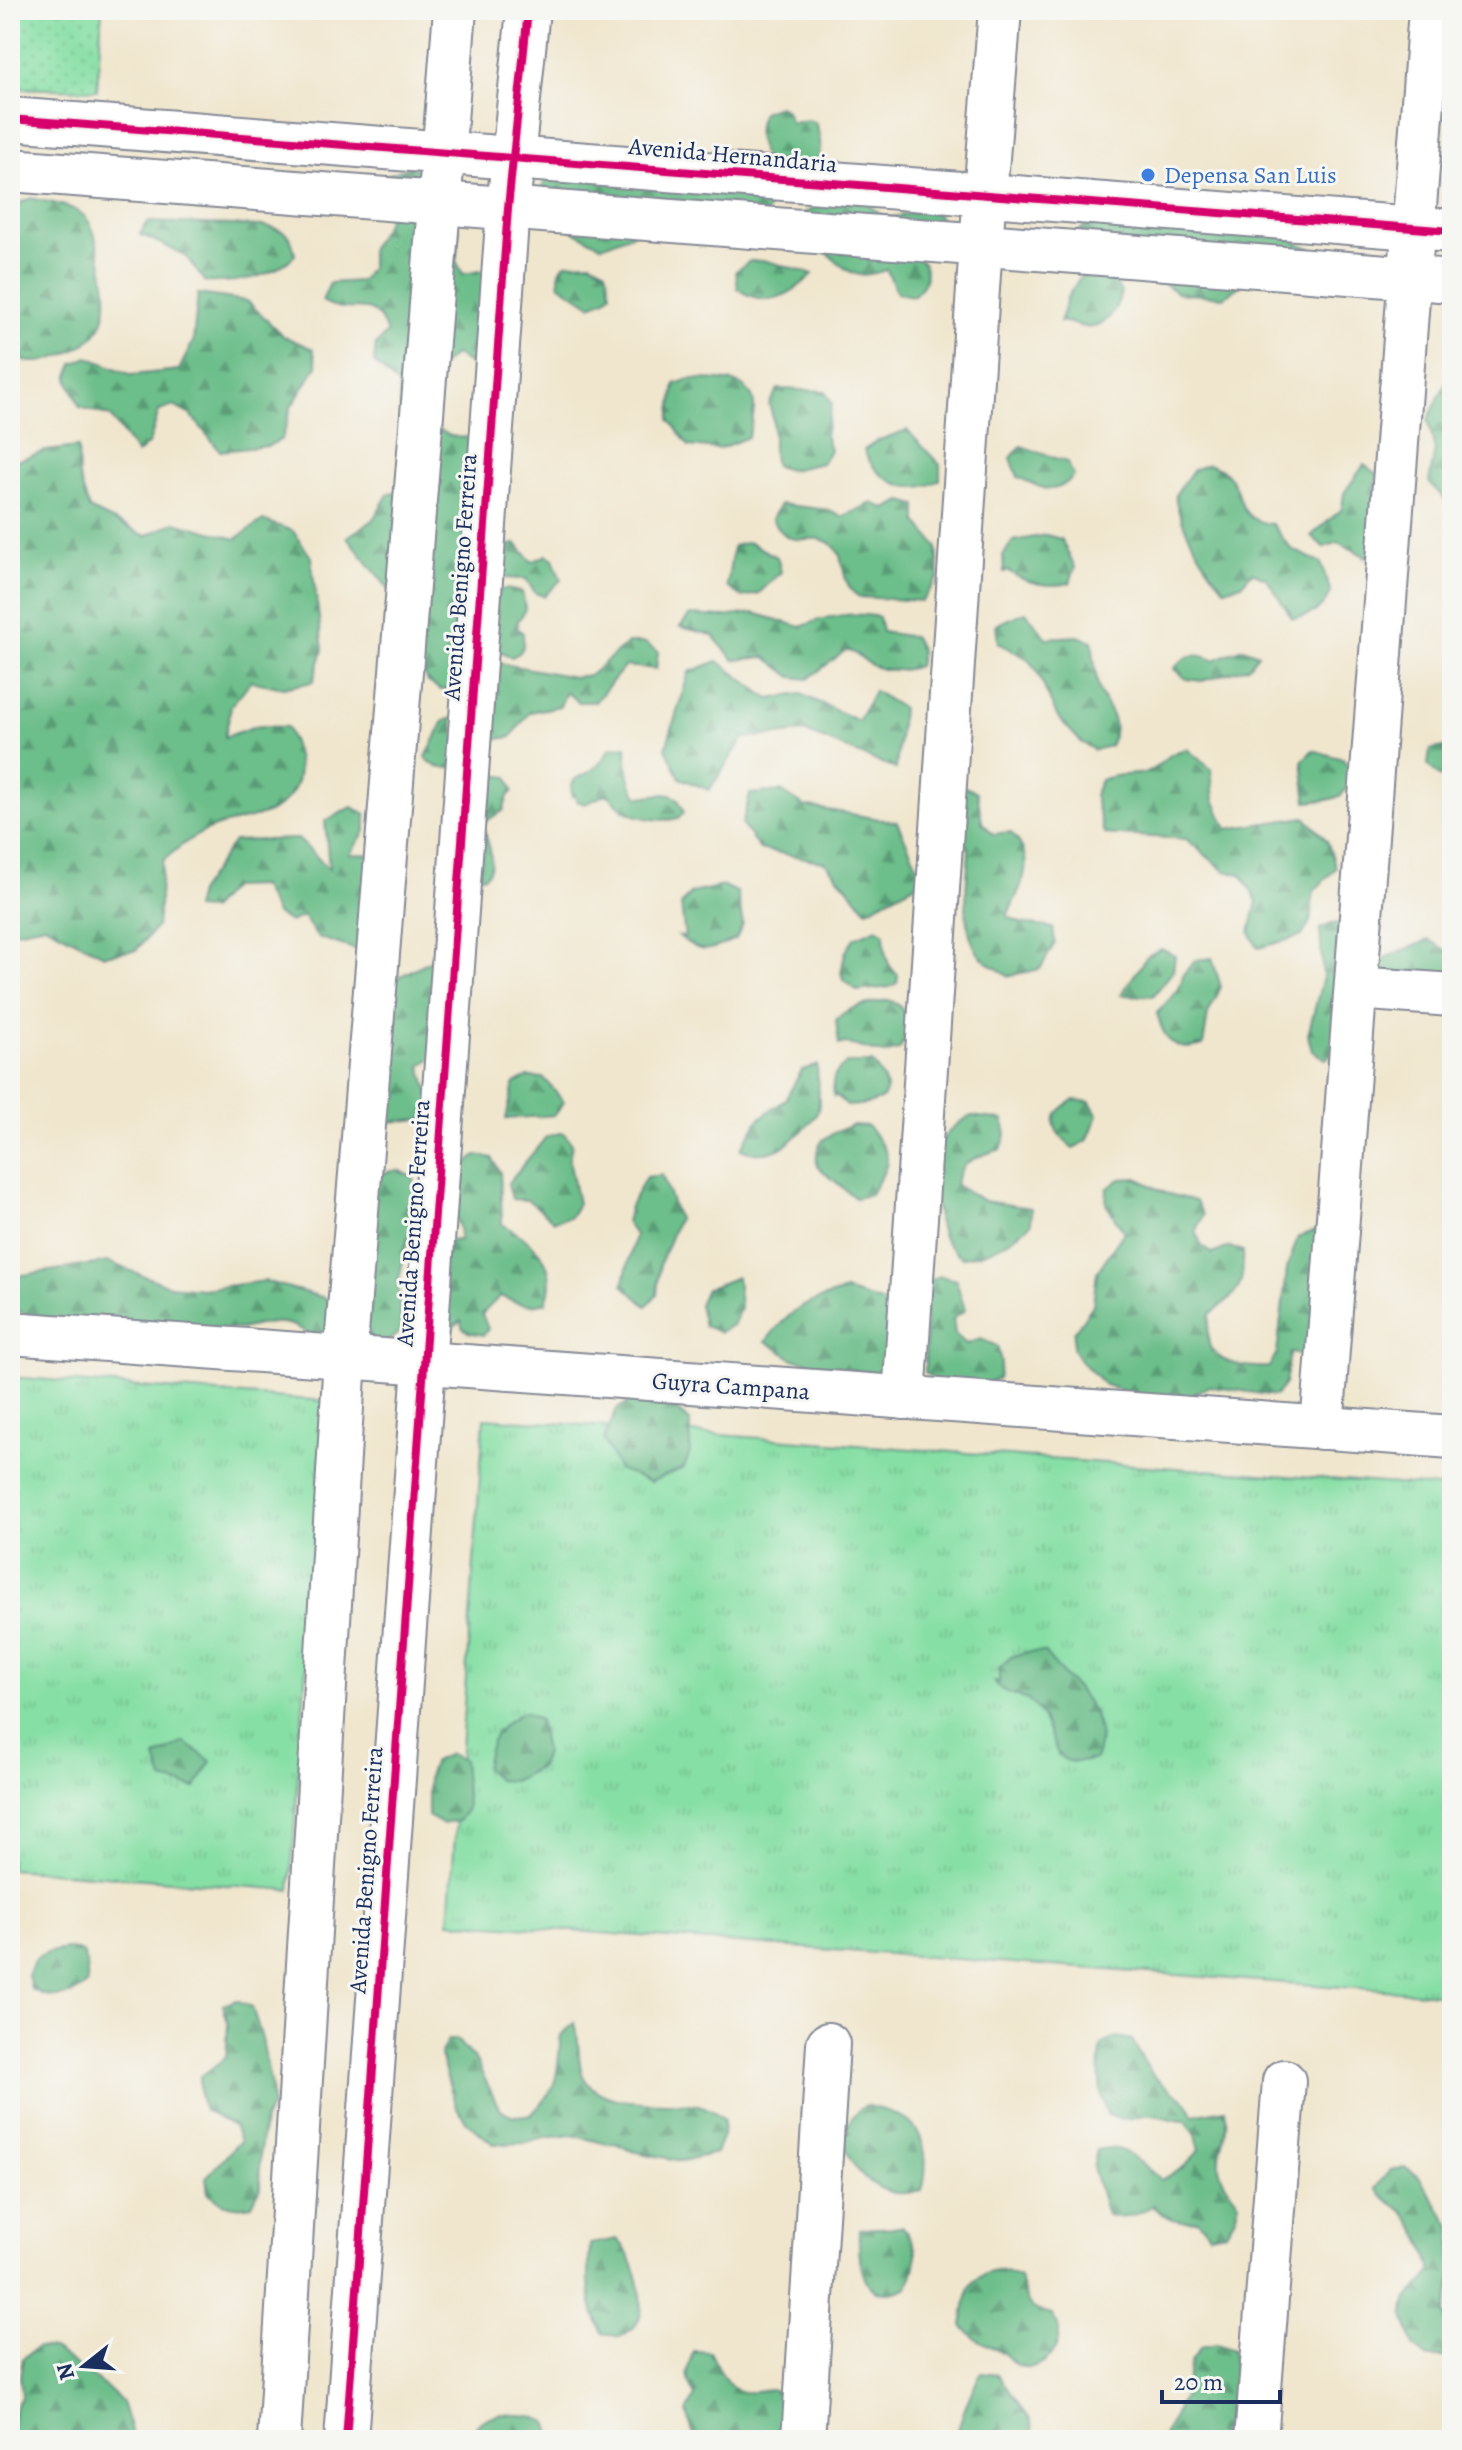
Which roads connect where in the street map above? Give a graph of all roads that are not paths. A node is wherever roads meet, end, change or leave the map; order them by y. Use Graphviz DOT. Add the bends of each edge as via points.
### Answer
graph roads {
  1 [pos="455,10"];
  2 [pos="528,10"];
  3 [pos="1000,10"];
  4 [pos="1430,10"];
  5 [pos="10,119"];
  6 [pos="443,152"];
  7 [pos="513,157"];
  8 [pos="10,170"];
  9 [pos="985,195"];
  10 [pos="439,203"];
  11 [pos="508,208"];
  12 [pos="1433,230"];
  13 [pos="981,244"];
  14 [pos="1411,278"];
  15 [pos="1452,281"];
  16 [pos="1356,988"];
  17 [pos="1452,995"];
  18 [pos="10,1333"];
  19 [pos="345,1358"];
  20 [pos="422,1363"];
  21 [pos="904,1398"];
  22 [pos="1322,1428"];
  23 [pos="1452,1437"];
  24 [pos="828,2044"];
  25 [pos="1284,2081"];
  26 [pos="279,2440"];
  27 [pos="346,2440"];
  28 [pos="803,2440"];
  29 [pos="1256,2440"];
  1 -- 6 [label="street, Avenida Benigno Ferreira"];
  2 -- 7 [label="street, Avenida Benigno Ferreira"];
  3 -- 9 [label="street"];
  4 -- 12 [label="street"];
  5 -- 6 [label="street, Avenida Hernandaria"];
  6 -- 7 [label="street, Avenida Hernandaria"];
  6 -- 10 [label="street, Avenida Benigno Ferreira"];
  7 -- 9 [label="street, Avenida Hernandaria"];
  7 -- 11 [label="street, Avenida Benigno Ferreira"];
  8 -- 10 [label="street"];
  9 -- 12 [label="street, Avenida Hernandaria"];
  9 -- 13 [label="street"];
  10 -- 11 [label="street"];
  10 -- 19 [label="street, Avenida Benigno Ferreira"];
  11 -- 13 [label="street"];
  11 -- 20 [label="street, Avenida Benigno Ferreira"];
  12 -- 14 [label="street"];
  13 -- 14 [label="street"];
  13 -- 21 [label="street"];
  14 -- 15 [label="street"];
  14 -- 16 [label="street"];
  16 -- 17 [label="street"];
  16 -- 22 [label="street"];
  18 -- 19 [label="street, Guyra Campana"];
  19 -- 20 [label="street, Guyra Campana"];
  19 -- 26 [label="street, Avenida Benigno Ferreira"];
  20 -- 21 [label="street, Guyra Campana"];
  20 -- 27 [label="street, Avenida Benigno Ferreira"];
  21 -- 22 [label="street, Guyra Campana"];
  22 -- 23 [label="street, Guyra Campana"];
  24 -- 28 [label="street"];
  25 -- 29 [label="street"];
}
